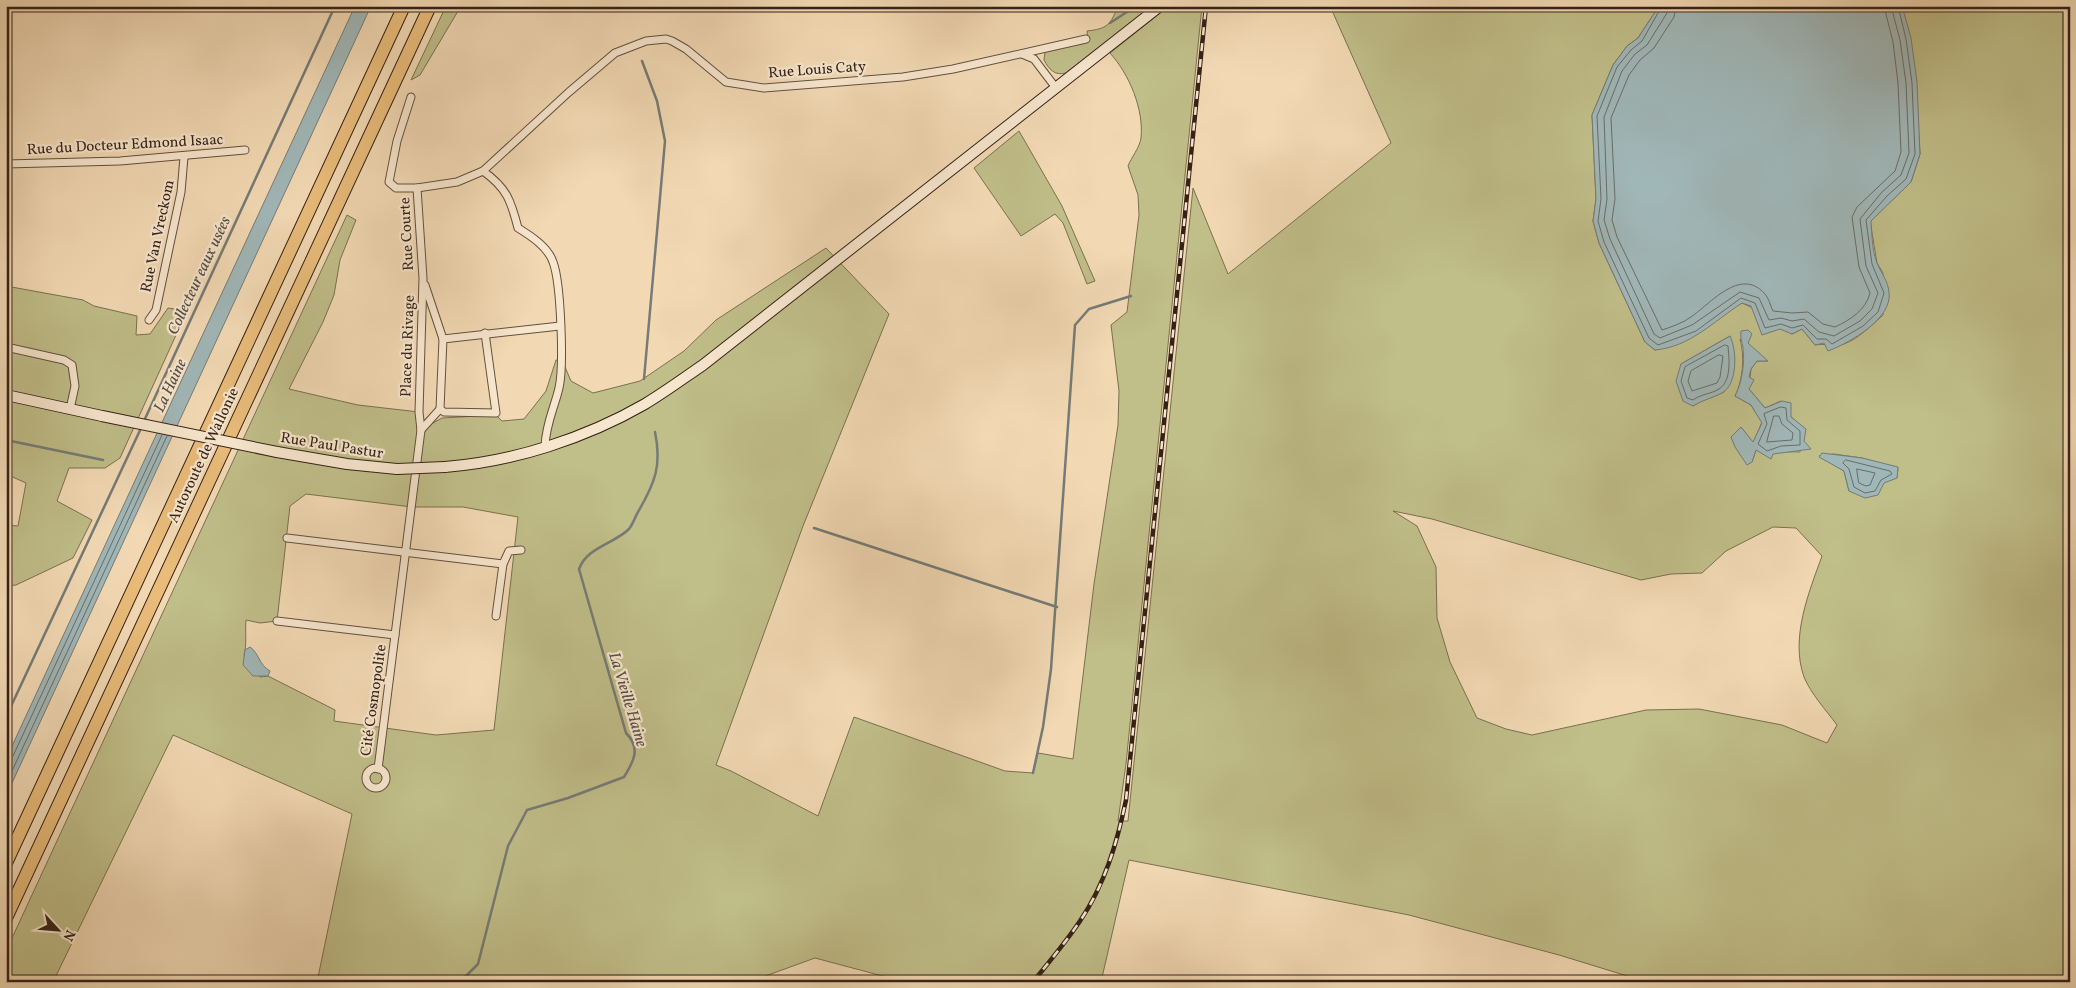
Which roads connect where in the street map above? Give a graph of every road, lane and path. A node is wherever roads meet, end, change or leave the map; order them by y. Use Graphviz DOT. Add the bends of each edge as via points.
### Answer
graph roads {
  1 [pos="404,6"];
  2 [pos="430,6"];
  3 [pos="1160,6"];
  4 [pos="1086,39"];
  5 [pos="1022,54"];
  6 [pos="1056,88"];
  7 [pos="411,97"];
  8 [pos="245,150"];
  9 [pos="184,157"];
  10 [pos="6,164"];
  11 [pos="483,171"];
  12 [pos="417,188"];
  13 [pos="423,278"];
  14 [pos="149,320"];
  15 [pos="560,326"];
  16 [pos="485,333"];
  17 [pos="443,339"];
  18 [pos="6,346"];
  19 [pos="6,395"];
  20 [pos="70,408"];
  21 [pos="442,411"];
  22 [pos="421,430"];
  23 [pos="545,446"];
  24 [pos="415,482"];
  25 [pos="287,538"];
  26 [pos="521,550"];
  27 [pos="406,553"];
  28 [pos="503,564"];
  29 [pos="496,616"];
  30 [pos="277,621"];
  31 [pos="395,635"];
  32 [pos="378,769"];
  33 [pos="6,863"];
  34 [pos="6,918"];
  1 -- 33 [label="highway, Autoroute de Wallonie"];
  2 -- 34 [label="highway, Autoroute de Wallonie"];
  3 -- 6 [label="main road"];
  4 -- 5 [label="street, Rue Louis Caty"];
  5 -- 6 [label="street" via="1034,59"];
  5 -- 11 [label="street, Rue Louis Caty" via="904,77 764,88 726,82 686,48 672,41 646,41 615,53"];
  6 -- 23 [label="main road, Rue Paul Pastur" via="703,365 647,403 606,424"];
  7 -- 12 [label="street, Rue Louis Caty" via="397,141 389,182 396,188"];
  8 -- 9 [label="street, Rue du Docteur Edmond Isaac"];
  9 -- 10 [label="street, Rue du Docteur Edmond Isaac"];
  9 -- 14 [label="street, Rue Van Vreckom" via="180,201 156,310"];
  11 -- 12 [label="street, Rue Louis Caty" via="457,182"];
  11 -- 15 [label="street" via="496,180 510,197 518,228 537,240 553,262"];
  12 -- 13 [label="street, Rue Courte"];
  13 -- 17 [label="street, Place du Rivage"];
  13 -- 22 [label="street, Place du Rivage"];
  15 -- 16 [label="street"];
  15 -- 23 [label="street" via="562,360 559,388 546,427"];
  16 -- 17 [label="street"];
  16 -- 21 [label="street" via="496,413"];
  17 -- 21 [label="street, Place du Rivage"];
  18 -- 20 [label="street" via="64,360 72,365 75,386"];
  19 -- 20 [label="main road, Rue Paul Pastur"];
  20 -- 23 [label="main road, Rue Paul Pastur, bridge" via="277,452 397,469 495,460"];
  21 -- 22 [label="street"];
  22 -- 24 [label="street, Place du Rivage"];
  24 -- 27 [label="street, Cité Cosmopolite"];
  25 -- 27 [label="street"];
  26 -- 28 [label="street" via="509,551"];
  27 -- 28 [label="street"];
  27 -- 31 [label="street, Cité Cosmopolite"];
  28 -- 29 [label="street"];
  30 -- 31 [label="street, Cité Cosmopolite"];
  31 -- 32 [label="street, Cité Cosmopolite"];
}
